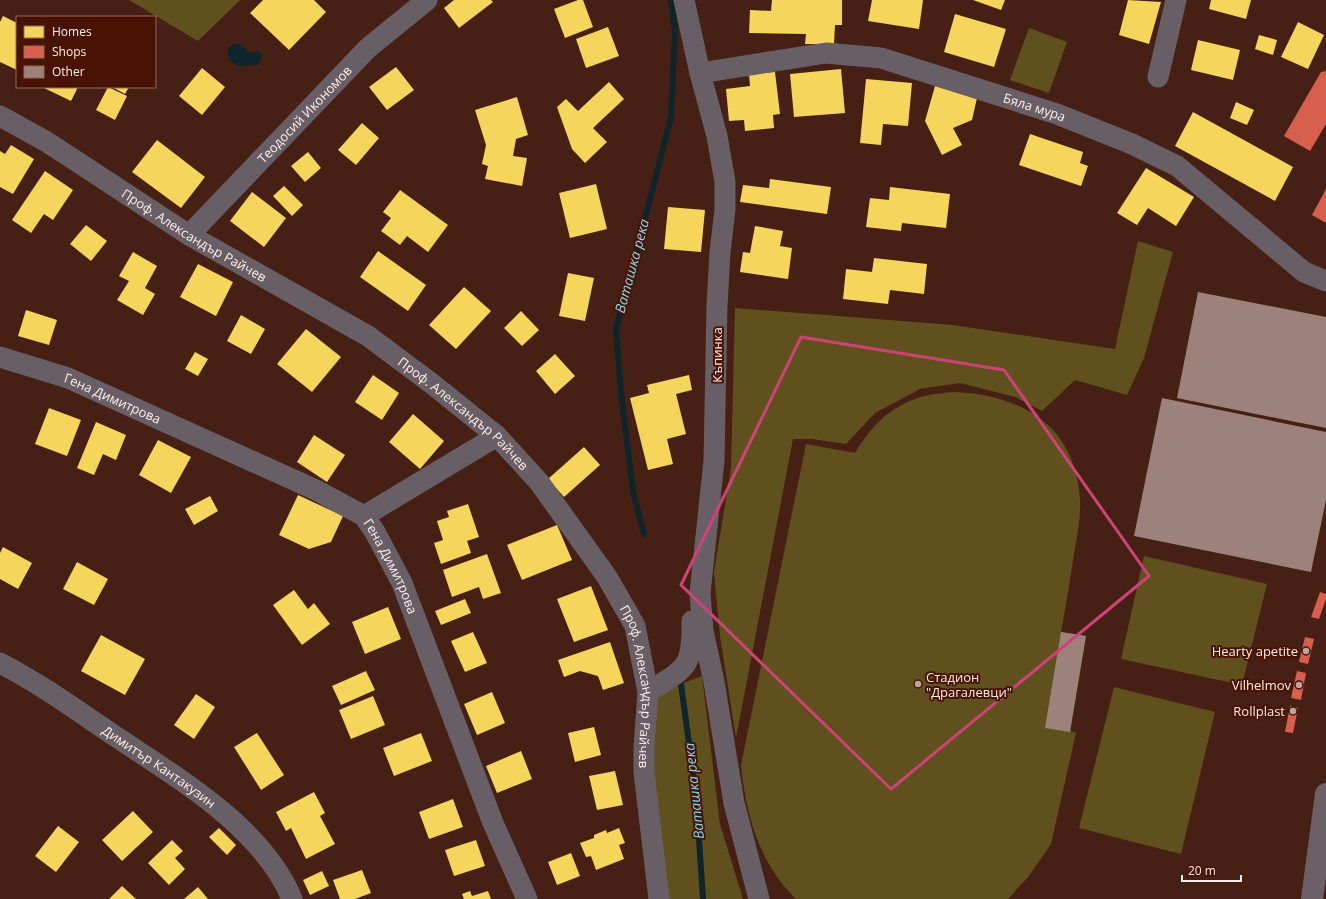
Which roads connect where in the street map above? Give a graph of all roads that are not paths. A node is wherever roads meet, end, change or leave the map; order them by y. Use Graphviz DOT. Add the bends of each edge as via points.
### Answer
graph roads {
  1 [pos="427,0"];
  2 [pos="684,0"];
  3 [pos="1176,0"];
  4 [pos="700,73"];
  5 [pos="1158,77"];
  6 [pos="0,116"];
  7 [pos="189,235"];
  8 [pos="1326,281"];
  9 [pos="0,357"];
  10 [pos="497,436"];
  11 [pos="364,516"];
  12 [pos="700,593"];
  13 [pos="0,663"];
  14 [pos="648,692"];
  15 [pos="1325,803"];
  16 [pos="292,899"];
  17 [pos="527,899"];
  18 [pos="659,899"];
  19 [pos="759,899"];
  20 [pos="1312,899"];
  1 -- 7 [label="street, Теодосий Икономов" via="368,48"];
  2 -- 4 [label="street, Къпинка"];
  3 -- 5 [label="street"];
  4 -- 8 [label="street, Бяла мура" via="826,53 881,58 1058,114 1178,166 1304,272"];
  4 -- 12 [label="street, Къпинка" via="717,136 725,182 725,210 717,306 714,461"];
  6 -- 7 [label="street, Проф. Александър Райчев" via="47,142"];
  7 -- 10 [label="street, Проф. Александър Райчев" via="368,336"];
  9 -- 11 [label="street, Гена Димитрова" via="68,378 316,490"];
  10 -- 11 [label="street"];
  10 -- 14 [label="street, Проф. Александър Райчев" via="539,482 607,577 635,626"];
  11 -- 17 [label="street, Гена Димитрова" via="402,583 493,824"];
  12 -- 14 [label="street, Къпинка" via="694,600 692,612 692,646 689,660 679,672"];
  12 -- 19 [label="street" via="703,631 733,796"];
  13 -- 16 [label="street, Димитър Кантакузин" via="37,683 200,793 229,817 258,847"];
  14 -- 18 [label="street, Проф. Александър Райчев" via="644,772"];
  15 -- 20 [label="main road"];
}
